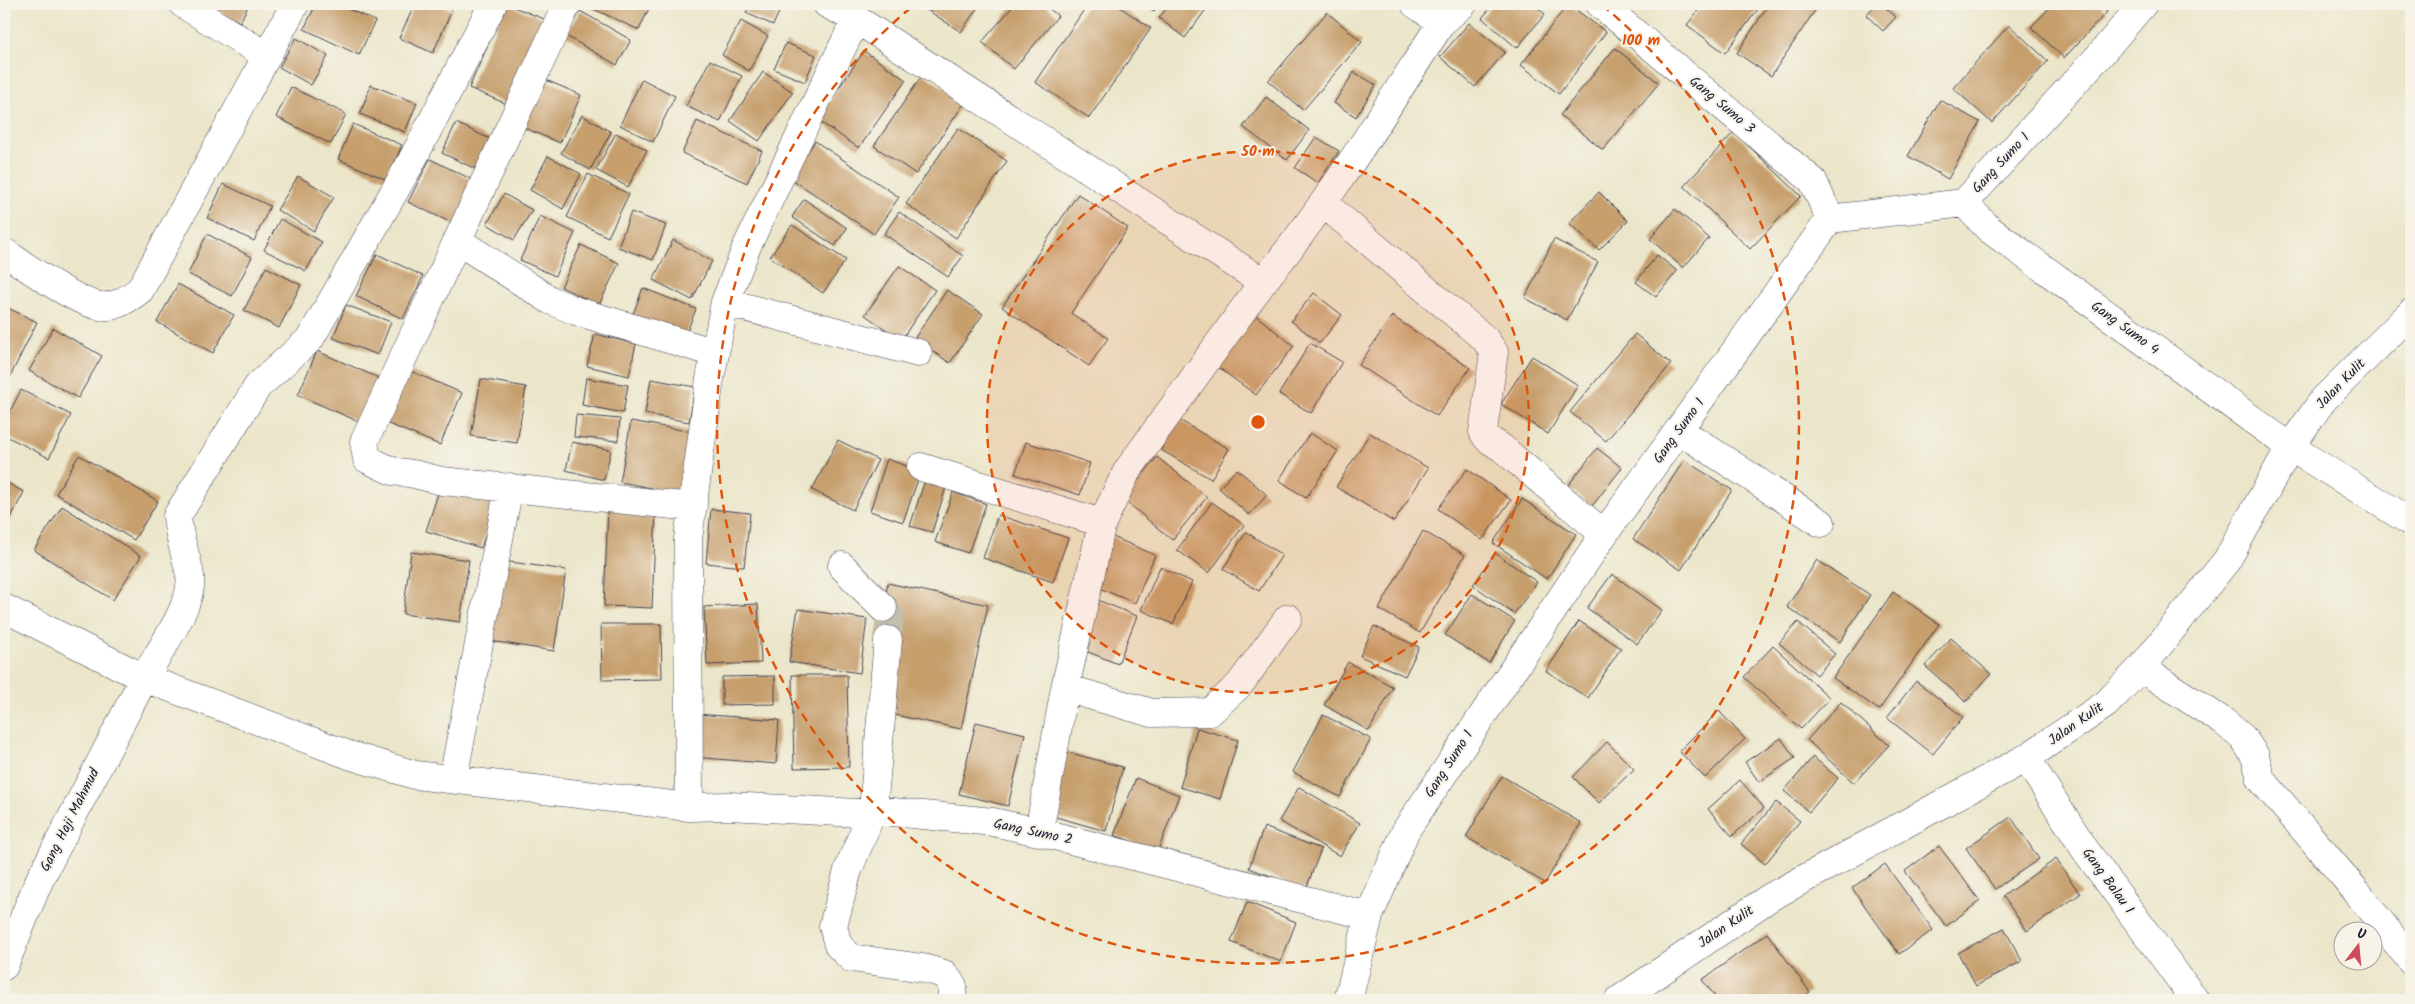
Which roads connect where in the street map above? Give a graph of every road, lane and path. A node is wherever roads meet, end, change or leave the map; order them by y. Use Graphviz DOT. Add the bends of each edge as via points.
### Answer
graph roads {
  1 [pos="183,4"];
  2 [pos="295,4"];
  3 [pos="493,4"];
  4 [pos="567,4"];
  5 [pos="827,4"];
  6 [pos="1415,4"];
  7 [pos="1463,4"];
  8 [pos="1600,4"];
  9 [pos="2143,4"];
  10 [pos="856,19"];
  11 [pos="1442,22"];
  12 [pos="267,56"];
  13 [pos="1323,203"];
  14 [pos="1964,203"];
  15 [pos="1830,219"];
  16 [pos="458,241"];
  17 [pos="4,252"];
  18 [pos="1263,282"];
  19 [pos="725,302"];
  20 [pos="2411,313"];
  21 [pos="715,353"];
  22 [pos="918,353"];
  23 [pos="1679,430"];
  24 [pos="2290,447"];
  25 [pos="920,467"];
  26 [pos="509,487"];
  27 [pos="693,507"];
  28 [pos="2411,522"];
  29 [pos="1102,523"];
  30 [pos="1821,523"];
  31 [pos="1604,534"];
  32 [pos="842,566"];
  33 [pos="4,608"];
  34 [pos="883,608"];
  35 [pos="1288,618"];
  36 [pos="888,640"];
  37 [pos="2141,668"];
  38 [pos="144,678"];
  39 [pos="1064,688"];
  40 [pos="2026,758"];
  41 [pos="453,779"];
  42 [pos="689,807"];
  43 [pos="873,810"];
  44 [pos="1039,832"];
  45 [pos="1369,916"];
  46 [pos="2411,961"];
  47 [pos="4,966"];
  48 [pos="951,1000"];
  49 [pos="1348,1000"];
  50 [pos="1619,1000"];
  51 [pos="2195,1000"];
  1 -- 12 [label="street"];
  2 -- 12 [label="street"];
  3 -- 38 [label="street, Gang Haji Mahmud" via="410,164 310,339 258,386 177,516 191,578 190,591 185,606"];
  4 -- 16 [label="street"];
  5 -- 10 [label="street"];
  6 -- 11 [label="street"];
  7 -- 11 [label="street"];
  8 -- 15 [label="street, Gang Sumo 3" via="1814,181"];
  9 -- 14 [label="street, Gang Sumo 1"];
  10 -- 18 [label="street"];
  10 -- 19 [label="street" via="746,246"];
  11 -- 13 [label="street"];
  12 -- 17 [label="street" via="140,290 122,302 101,306 72,294"];
  13 -- 18 [label="street"];
  13 -- 31 [label="street" via="1485,339 1494,352 1483,432"];
  14 -- 15 [label="street, Gang Sumo 1"];
  14 -- 24 [label="street, Gang Sumo 4" via="1989,229"];
  15 -- 23 [label="street, Gang Sumo 1"];
  16 -- 21 [label="street" via="550,300"];
  16 -- 26 [label="street" via="364,442 367,459 392,471 442,481"];
  18 -- 29 [label="street" via="1127,471"];
  19 -- 21 [label="street"];
  19 -- 22 [label="street"];
  20 -- 24 [label="street, Jalan Kulit" via="2323,400"];
  21 -- 27 [label="street"];
  23 -- 30 [label="street"];
  23 -- 31 [label="street, Gang Sumo 1"];
  24 -- 28 [label="street, Gang Sumo 4"];
  24 -- 37 [label="street, Jalan Kulit" via="2228,560"];
  25 -- 29 [label="street"];
  26 -- 27 [label="street"];
  26 -- 41 [label="street"];
  27 -- 42 [label="street" via="688,539"];
  29 -- 39 [label="street"];
  31 -- 45 [label="street, Gang Sumo 1" via="1406,830"];
  32 -- 34 [label="street"];
  33 -- 38 [label="street, Gang Sumo 2"];
  35 -- 39 [label="street" via="1240,684 1210,712 1152,713"];
  36 -- 43 [label="street"];
  37 -- 40 [label="street, Jalan Kulit" via="2106,704"];
  37 -- 46 [label="street" via="2224,722 2242,738 2255,756 2261,778 2358,892"];
  38 -- 41 [label="street, Gang Sumo 2" via="388,768 415,776"];
  38 -- 47 [label="street, Gang Haji Mahmud" via="39,881"];
  39 -- 44 [label="street"];
  40 -- 50 [label="street, Jalan Kulit" via="1769,898"];
  40 -- 51 [label="street, Gang Balau 1" via="2086,851"];
  41 -- 42 [label="street, Gang Sumo 2"];
  42 -- 43 [label="street, Gang Sumo 2" via="858,813"];
  43 -- 44 [label="street, Gang Sumo 2" via="993,822"];
  43 -- 48 [label="street" via="848,870 832,926 838,945 851,958 944,974 953,986"];
  44 -- 45 [label="street, Gang Sumo 2"];
  45 -- 49 [label="street, Gang Sumo 1"];
}
